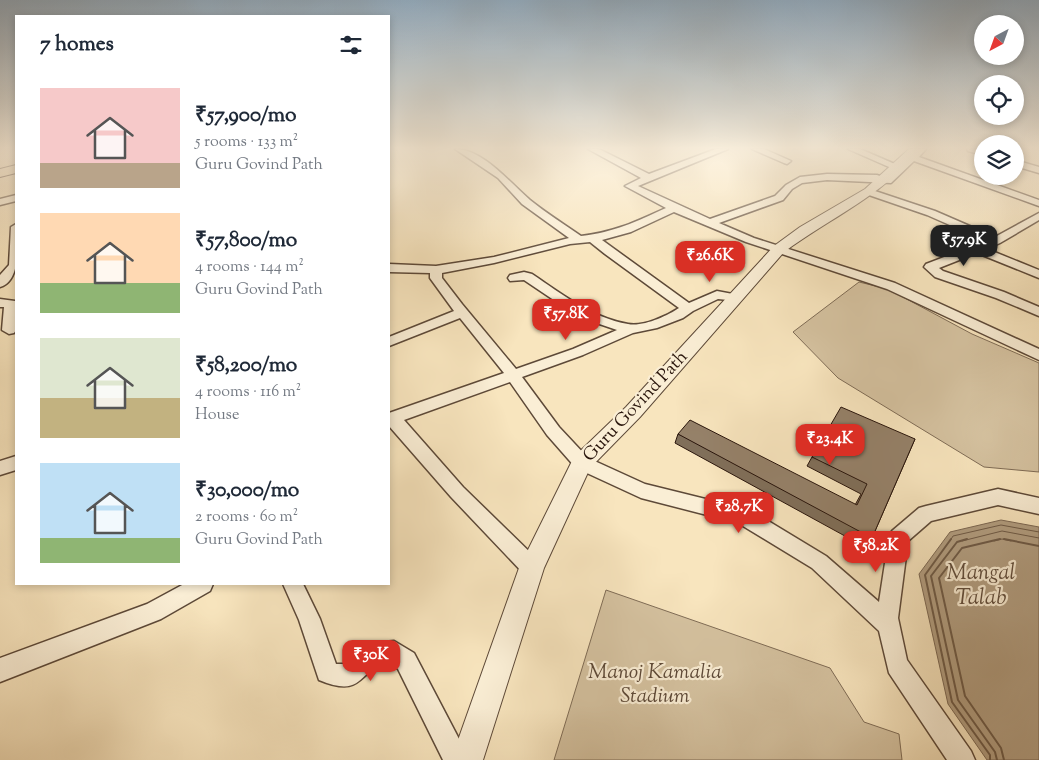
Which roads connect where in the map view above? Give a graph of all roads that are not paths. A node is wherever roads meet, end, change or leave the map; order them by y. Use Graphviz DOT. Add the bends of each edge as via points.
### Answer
graph roads {
  1 [pos="509,184"];
  2 [pos="633,184"];
  3 [pos="793,184"];
  4 [pos="874,184"];
  5 [pos="890,184"];
  6 [pos="993,184"];
  7 [pos="15,198"];
  8 [pos="0,202"];
  9 [pos="1039,203"];
  10 [pos="674,208"];
  11 [pos="1039,216"];
  12 [pos="710,223"];
  13 [pos="593,238"];
  14 [pos="579,240"];
  15 [pos="996,241"];
  16 [pos="975,248"];
  17 [pos="779,249"];
  18 [pos="15,265"];
  19 [pos="390,268"];
  20 [pos="436,270"];
  21 [pos="1039,274"];
  22 [pos="514,278"];
  23 [pos="0,283"];
  24 [pos="734,298"];
  25 [pos="0,303"];
  26 [pos="688,308"];
  27 [pos="1039,312"];
  28 [pos="461,313"];
  29 [pos="629,329"];
  30 [pos="8,331"];
  31 [pos="390,342"];
  32 [pos="1039,354"];
  33 [pos="514,376"];
  34 [pos="390,419"];
  35 [pos="15,463"];
  36 [pos="582,463"];
  37 [pos="0,468"];
  38 [pos="1039,506"];
  39 [pos="532,568"];
  40 [pos="201,585"];
  41 [pos="293,585"];
  42 [pos="889,626"];
  43 [pos="0,670"];
  44 [pos="457,760"];
  45 [pos="467,760"];
  46 [pos="962,760"];
  1 -- 14 [label="street" via="526,202"];
  2 -- 10 [label="street" via="630,186"];
  3 -- 12 [label="street" via="782,197"];
  4 -- 17 [label="street, Guru Govind Path" via="850,205"];
  5 -- 15 [label="street" via="931,213"];
  6 -- 9 [label="street"];
  7 -- 8 [label="street"];
  10 -- 12 [label="street"];
  10 -- 13 [label="street" via="628,230"];
  11 -- 15 [label="street"];
  12 -- 17 [label="street"];
  13 -- 14 [label="street"];
  13 -- 26 [label="street"];
  14 -- 20 [label="street"];
  15 -- 16 [label="street"];
  16 -- 21 [label="street"];
  16 -- 27 [label="street" via="930,267 939,274"];
  17 -- 24 [label="street, Guru Govind Path"];
  17 -- 32 [label="street" via="891,286"];
  18 -- 23 [label="street"];
  19 -- 20 [label="street"];
  20 -- 28 [label="street" via="436,278"];
  22 -- 29 [label="street" via="524,276 584,314"];
  24 -- 26 [label="street" via="717,296"];
  24 -- 36 [label="street, Guru Govind Path" via="633,412"];
  25 -- 30 [label="street" via="11,307"];
  26 -- 29 [label="street" via="652,325"];
  28 -- 31 [label="street"];
  28 -- 33 [label="street"];
  29 -- 33 [label="street"];
  33 -- 34 [label="street"];
  33 -- 36 [label="street" via="553,431"];
  34 -- 39 [label="street"];
  35 -- 37 [label="street"];
  36 -- 39 [label="street, Guru Govind Path"];
  36 -- 42 [label="street" via="641,490 744,516 819,562"];
  38 -- 42 [label="street" via="998,497 926,514 899,537"];
  39 -- 45 [label="street, Guru Govind Path"];
  40 -- 43 [label="street" via="153,612"];
  41 -- 44 [label="street" via="327,672 337,678 347,676 377,654 394,652 406,661"];
  42 -- 46 [label="street" via="897,665"];
}
